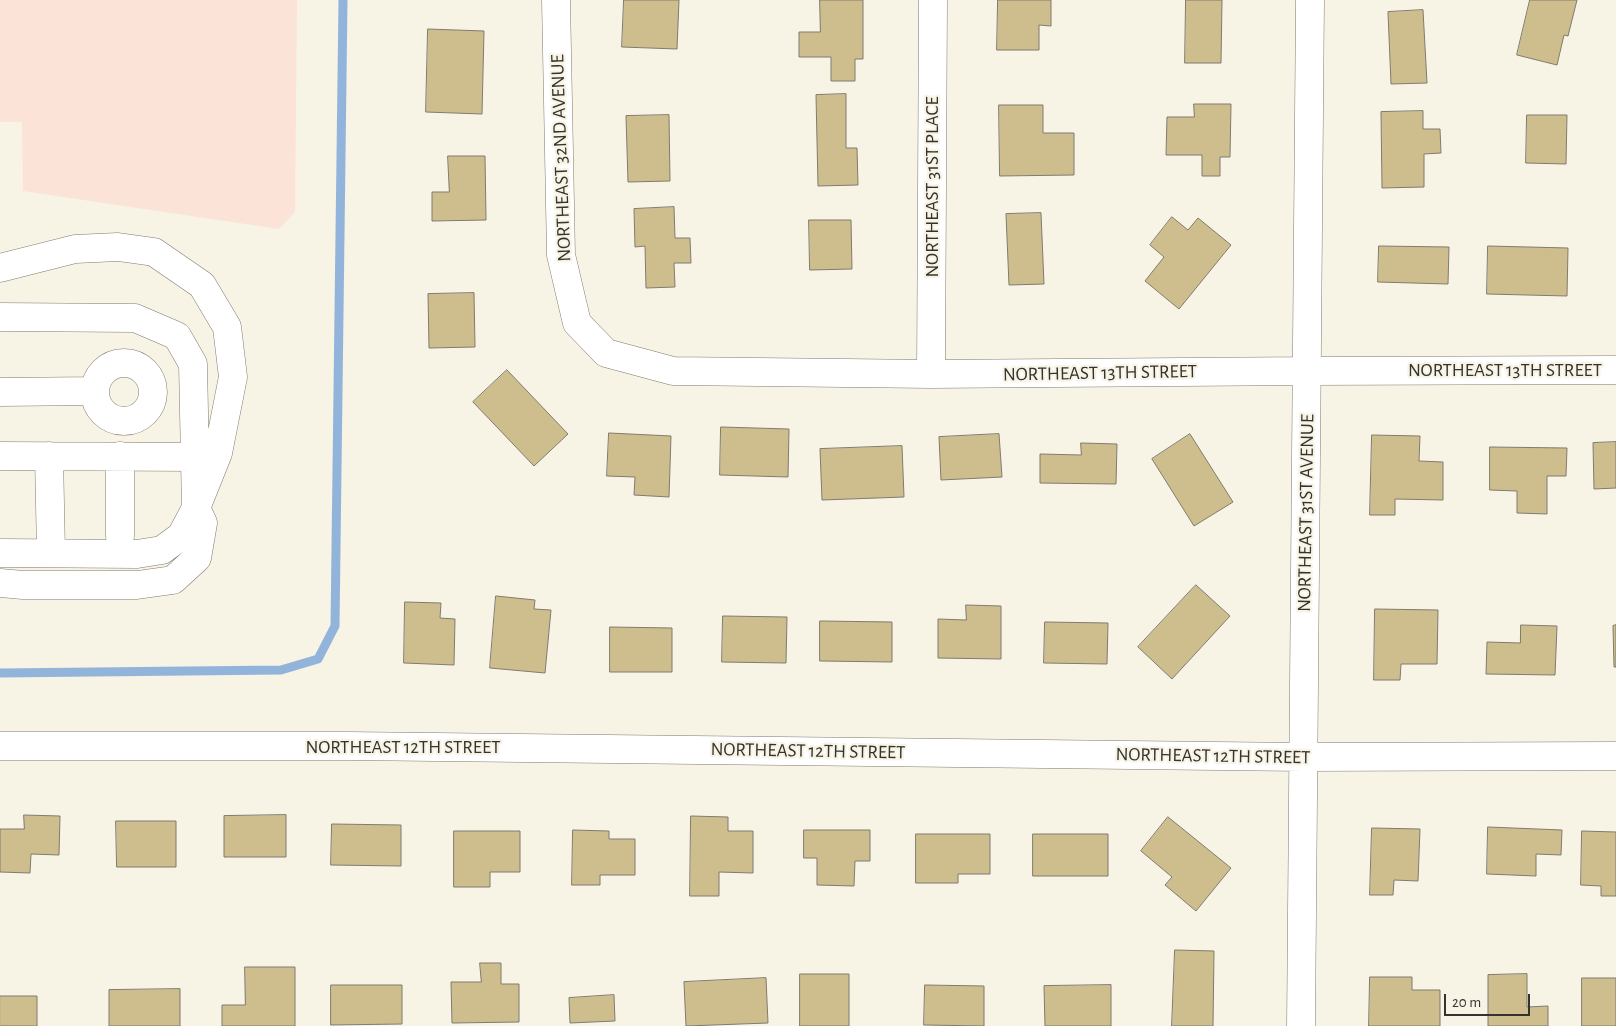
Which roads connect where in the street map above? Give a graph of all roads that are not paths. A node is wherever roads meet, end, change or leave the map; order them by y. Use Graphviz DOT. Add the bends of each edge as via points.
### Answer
graph roads {
  1 [pos="556,0"];
  2 [pos="933,0"];
  3 [pos="1310,0"];
  4 [pos="0,268"];
  5 [pos="0,317"];
  6 [pos="592,338"];
  7 [pos="1616,370"];
  8 [pos="1308,371"];
  9 [pos="931,374"];
  10 [pos="94,391"];
  11 [pos="1,393"];
  12 [pos="0,456"];
  13 [pos="49,456"];
  14 [pos="120,456"];
  15 [pos="195,457"];
  16 [pos="196,508"];
  17 [pos="120,536"];
  18 [pos="0,553"];
  19 [pos="51,553"];
  20 [pos="0,583"];
  21 [pos="0,746"];
  22 [pos="1616,756"];
  23 [pos="1303,757"];
  24 [pos="1302,1026"];
  1 -- 6 [label="street, NORTHEAST 32ND AVENUE" via="561,255 577,323"];
  2 -- 9 [label="street, NORTHEAST 31ST PLACE"];
  3 -- 8 [label="street, NORTHEAST 31ST AVENUE"];
  4 -- 16 [label="street" via="75,249 118,247 154,252 202,285 227,327 233,376 218,453"];
  5 -- 15 [label="street" via="135,318 177,336 193,364"];
  6 -- 9 [label="street, NORTHEAST 13TH STREET" via="606,353 673,371"];
  7 -- 8 [label="street, NORTHEAST 13TH STREET"];
  8 -- 9 [label="street, NORTHEAST 13TH STREET"];
  8 -- 23 [label="street, NORTHEAST 31ST AVENUE"];
  10 -- 11 [label="street"];
  12 -- 13 [label="street"];
  13 -- 14 [label="street"];
  13 -- 19 [label="street"];
  14 -- 15 [label="street"];
  14 -- 17 [label="street"];
  15 -- 16 [label="street"];
  16 -- 19 [label="street" via="181,536 162,550 137,554"];
  16 -- 20 [label="street" via="203,523 198,558 174,580 137,585"];
  18 -- 19 [label="street"];
  21 -- 23 [label="street, NORTHEAST 12TH STREET" via="348,746"];
  22 -- 23 [label="street, NORTHEAST 12TH STREET"];
  23 -- 24 [label="street, NORTHEAST 31ST AVENUE"];
}
